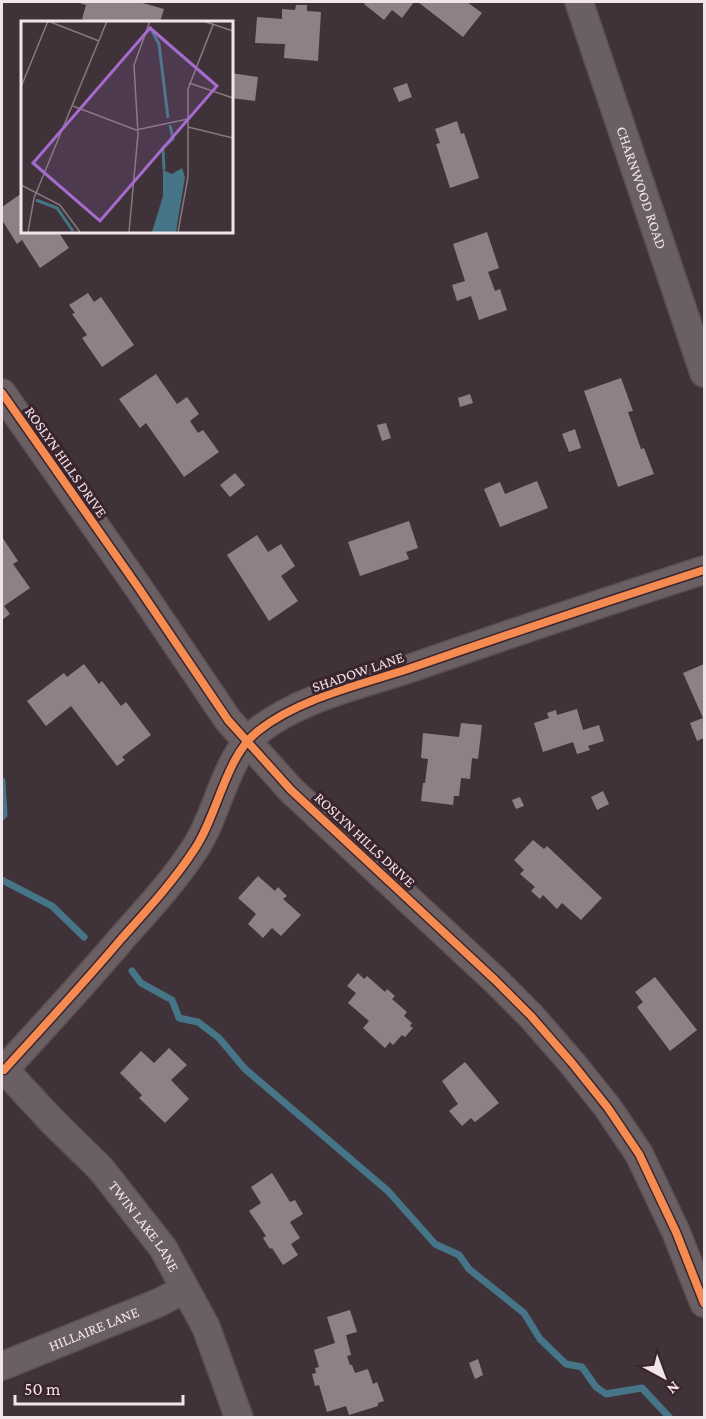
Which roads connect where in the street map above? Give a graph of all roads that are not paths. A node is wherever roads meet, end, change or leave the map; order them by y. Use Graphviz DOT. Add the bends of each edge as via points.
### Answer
graph roads {
  1 [pos="579,2"];
  2 [pos="705,373"];
  3 [pos="2,393"];
  4 [pos="705,570"];
  5 [pos="247,742"];
  6 [pos="3,1068"];
  7 [pos="185,1289"];
  8 [pos="705,1303"];
  9 [pos="2,1366"];
  10 [pos="238,1418"];
  1 -- 2 [label="street, CHARNWOOD ROAD"];
  3 -- 5 [label="street, ROSLYN HILLS DRIVE"];
  4 -- 5 [label="street, SHADOW LANE" via="306,704 258,731"];
  5 -- 6 [label="street, SHADOW LANE" via="225,780 195,849 61,1009"];
  5 -- 8 [label="street, ROSLYN HILLS DRIVE" via="291,790 495,980 572,1063 639,1154"];
  6 -- 7 [label="street, TWIN LAKE LANE" via="107,1177 163,1248"];
  7 -- 9 [label="street, HILLAIRE LANE" via="158,1304"];
  7 -- 10 [label="street, TWIN LAKE LANE" via="206,1327"];
}
